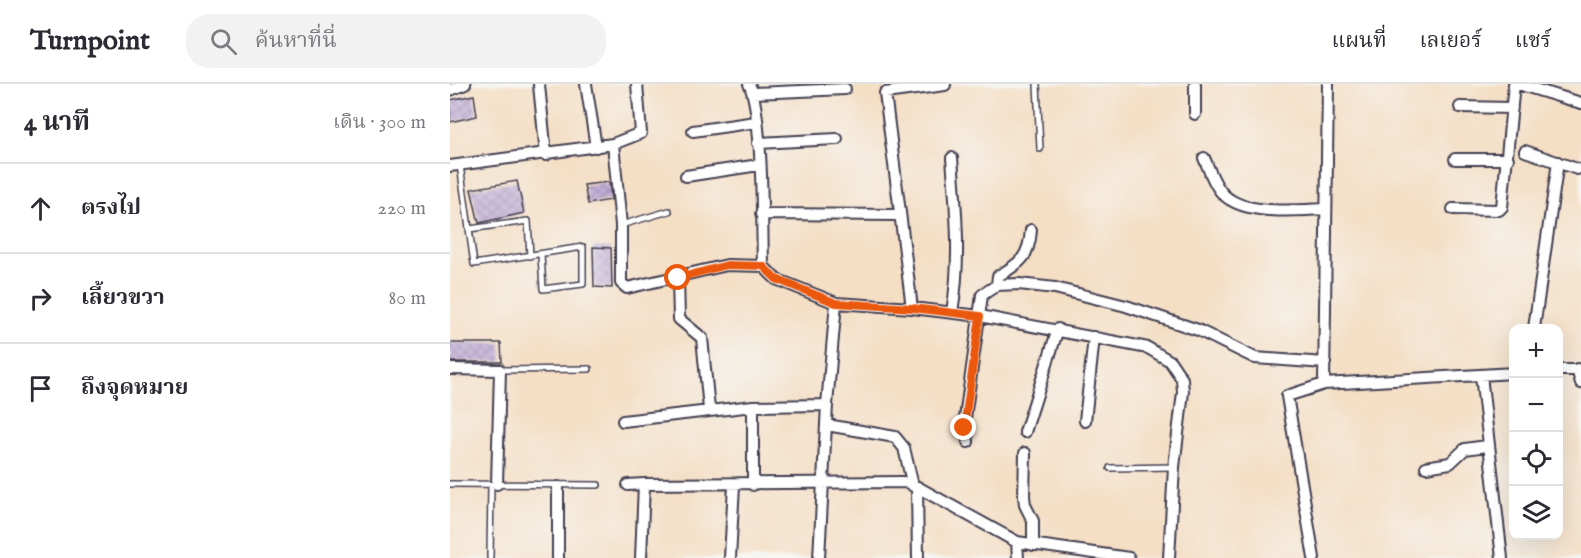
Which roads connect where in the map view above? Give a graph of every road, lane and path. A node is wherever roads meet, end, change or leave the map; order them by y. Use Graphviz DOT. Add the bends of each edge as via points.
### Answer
graph roads {
  1 [pos="465,84"];
  2 [pos="586,84"];
  3 [pos="636,84"];
  4 [pos="1036,84"];
  5 [pos="1195,84"];
  6 [pos="1328,84"];
  7 [pos="1516,84"];
  8 [pos="539,85"];
  9 [pos="945,85"];
  10 [pos="751,88"];
  11 [pos="845,89"];
  12 [pos="450,90"];
  13 [pos="1581,103"];
  14 [pos="1460,107"];
  15 [pos="1512,108"];
  16 [pos="1195,114"];
  17 [pos="756,122"];
  18 [pos="693,131"];
  19 [pos="837,139"];
  20 [pos="758,143"];
  21 [pos="614,144"];
  22 [pos="596,147"];
  23 [pos="1041,149"];
  24 [pos="1525,151"];
  25 [pos="546,155"];
  26 [pos="952,158"];
  27 [pos="1204,158"];
  28 [pos="1455,159"];
  29 [pos="1508,159"];
  30 [pos="1558,162"];
  31 [pos="455,165"];
  32 [pos="759,165"];
  33 [pos="1577,169"];
  34 [pos="686,176"];
  35 [pos="1326,209"];
  36 [pos="1453,209"];
  37 [pos="669,211"];
  38 [pos="761,214"];
  39 [pos="900,215"];
  40 [pos="621,225"];
  41 [pos="469,229"];
  42 [pos="1031,230"];
  43 [pos="542,254"];
  44 [pos="530,256"];
  45 [pos="763,266"];
  46 [pos="678,278"];
  47 [pos="997,285"];
  48 [pos="836,303"];
  49 [pos="912,308"];
  50 [pos="952,312"];
  51 [pos="980,316"];
  52 [pos="1535,324"];
  53 [pos="1058,329"];
  54 [pos="1094,337"];
  55 [pos="1324,363"];
  56 [pos="450,369"];
  57 [pos="589,369"];
  58 [pos="1579,369"];
  59 [pos="500,370"];
  60 [pos="1563,370"];
  61 [pos="1509,373"];
  62 [pos="1481,375"];
  63 [pos="1324,384"];
  64 [pos="1581,384"];
  65 [pos="827,405"];
  66 [pos="753,406"];
  67 [pos="709,409"];
  68 [pos="623,420"];
  69 [pos="1085,420"];
  70 [pos="827,425"];
  71 [pos="1025,432"];
  72 [pos="968,442"];
  73 [pos="1487,446"];
  74 [pos="1025,453"];
  75 [pos="1174,467"];
  76 [pos="1426,467"];
  77 [pos="1110,468"];
  78 [pos="450,484"];
  79 [pos="494,484"];
  80 [pos="644,484"];
  81 [pos="753,484"];
  82 [pos="824,484"];
  83 [pos="598,485"];
  84 [pos="628,485"];
  85 [pos="734,486"];
  86 [pos="558,487"];
  87 [pos="915,488"];
  88 [pos="1017,542"];
  89 [pos="1033,545"];
  90 [pos="490,558"];
  91 [pos="558,558"];
  92 [pos="641,558"];
  93 [pos="730,558"];
  94 [pos="819,558"];
  95 [pos="918,558"];
  96 [pos="1018,558"];
  97 [pos="1129,558"];
  98 [pos="1169,558"];
  99 [pos="1314,558"];
  100 [pos="1502,558"];
  1 -- 12 [label="street"];
  2 -- 22 [label="street"];
  3 -- 21 [label="street" via="641,133"];
  4 -- 23 [label="lane"];
  5 -- 16 [label="street"];
  6 -- 35 [label="street"];
  7 -- 13 [label="street"];
  7 -- 15 [label="street"];
  8 -- 25 [label="street"];
  9 -- 39 [label="street" via="885,93"];
  10 -- 11 [label="street"];
  10 -- 17 [label="street"];
  14 -- 15 [label="street"];
  15 -- 29 [label="street"];
  17 -- 18 [label="street"];
  17 -- 20 [label="street"];
  19 -- 20 [label="street"];
  20 -- 32 [label="street"];
  21 -- 22 [label="street"];
  21 -- 40 [label="street"];
  22 -- 25 [label="street"];
  24 -- 30 [label="street"];
  25 -- 31 [label="street"];
  26 -- 50 [label="street" via="958,254"];
  27 -- 35 [label="street" via="1220,190 1238,203 1265,210"];
  28 -- 29 [label="street"];
  29 -- 36 [label="street" via="1499,210"];
  30 -- 33 [label="street"];
  30 -- 52 [label="street"];
  31 -- 41 [label="lane"];
  32 -- 34 [label="street"];
  32 -- 38 [label="street"];
  35 -- 55 [label="street"];
  37 -- 40 [label="lane"];
  38 -- 39 [label="street"];
  38 -- 45 [label="street"];
  39 -- 49 [label="street"];
  40 -- 46 [label="street" via="621,283 627,288"];
  41 -- 44 [label="lane" via="474,264"];
  41 -- 44 [label="lane" via="528,221"];
  42 -- 47 [label="street" via="1030,247 1020,263 998,276"];
  43 -- 43 [label="lane" via="543,289 584,284 583,247"];
  43 -- 44 [label="lane"];
  45 -- 46 [label="street" via="727,265"];
  45 -- 48 [label="street" via="776,279"];
  46 -- 67 [label="street" via="679,319 702,338"];
  47 -- 51 [label="street" via="982,295"];
  47 -- 55 [label="street" via="1055,288 1126,306 1198,330 1255,358"];
  48 -- 49 [label="street"];
  48 -- 65 [label="street"];
  49 -- 50 [label="street"];
  50 -- 51 [label="street"];
  51 -- 53 [label="street"];
  51 -- 72 [label="street" via="965,418"];
  53 -- 54 [label="street"];
  53 -- 71 [label="street"];
  54 -- 69 [label="street"];
  54 -- 75 [label="street" via="1148,348 1170,361 1182,379 1184,392"];
  55 -- 63 [label="street"];
  56 -- 59 [label="street"];
  57 -- 59 [label="lane"];
  58 -- 60 [label="street"];
  58 -- 64 [label="street"];
  59 -- 79 [label="street"];
  61 -- 62 [label="street"];
  62 -- 63 [label="street"];
  62 -- 73 [label="street"];
  63 -- 99 [label="street" via="1287,396"];
  65 -- 66 [label="street"];
  65 -- 70 [label="street"];
  66 -- 67 [label="street"];
  66 -- 81 [label="street"];
  67 -- 68 [label="street"];
  70 -- 82 [label="street"];
  70 -- 87 [label="street" via="895,437 904,448"];
  73 -- 76 [label="street" via="1465,449 1450,463"];
  73 -- 100 [label="street"];
  74 -- 89 [label="street" via="1024,496 1033,521"];
  75 -- 77 [label="lane"];
  75 -- 98 [label="street"];
  78 -- 79 [label="lane"];
  79 -- 86 [label="lane"];
  79 -- 90 [label="lane"];
  80 -- 84 [label="street"];
  80 -- 85 [label="street"];
  80 -- 92 [label="street"];
  81 -- 82 [label="street"];
  81 -- 85 [label="street"];
  82 -- 87 [label="street" via="902,482"];
  82 -- 94 [label="street"];
  83 -- 86 [label="lane"];
  85 -- 93 [label="street"];
  86 -- 91 [label="street"];
  87 -- 88 [label="street"];
  87 -- 95 [label="street"];
  88 -- 89 [label="street"];
  88 -- 96 [label="street"];
  89 -- 97 [label="street"];
}
